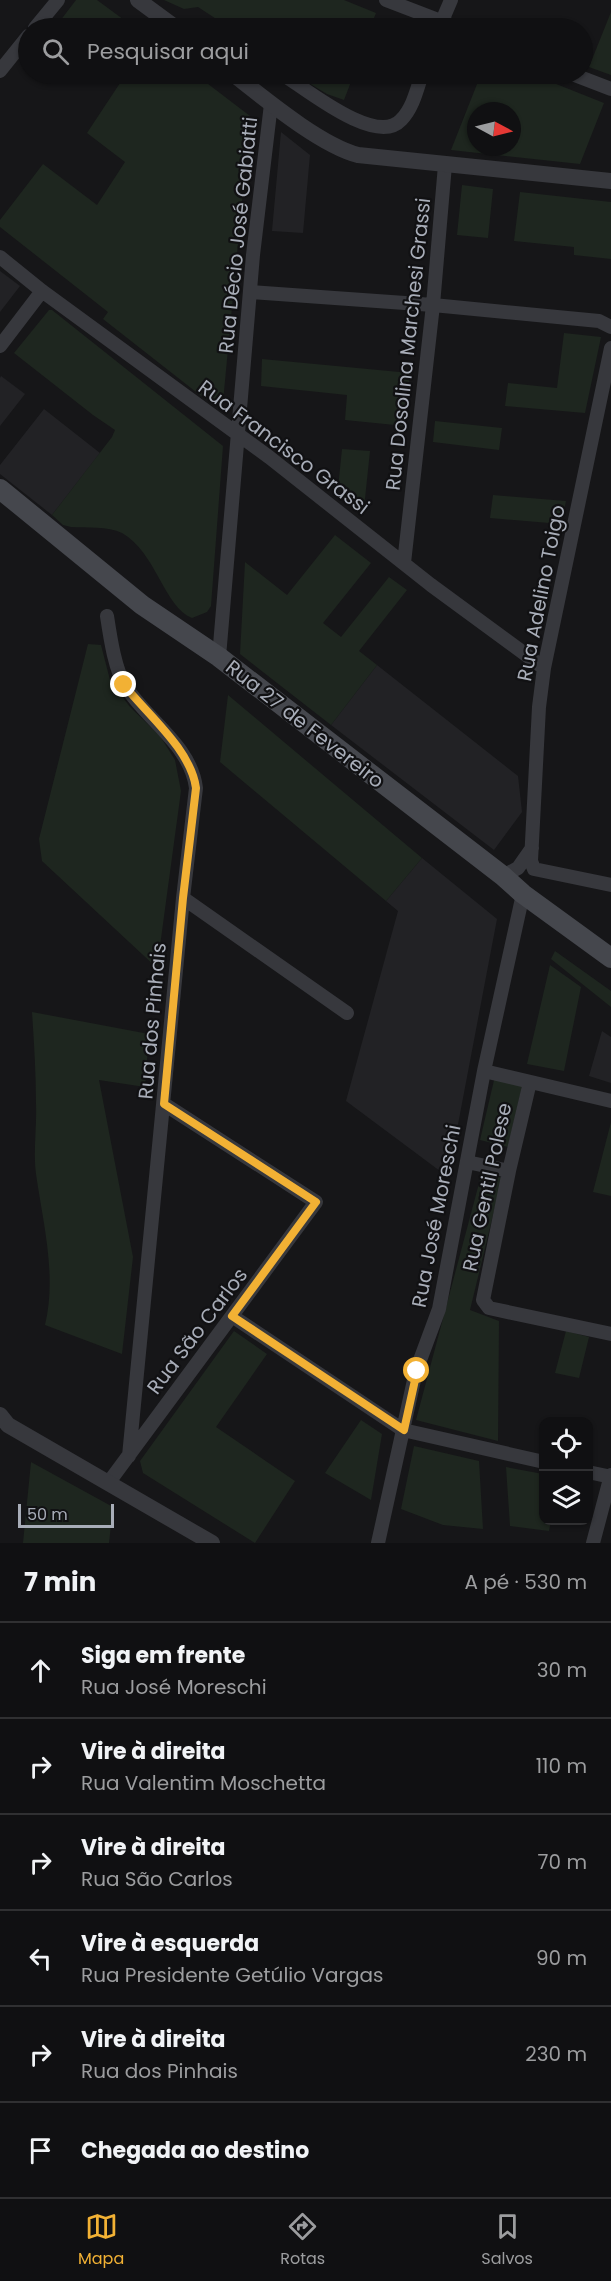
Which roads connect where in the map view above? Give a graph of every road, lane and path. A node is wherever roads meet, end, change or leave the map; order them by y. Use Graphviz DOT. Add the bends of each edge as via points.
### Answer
graph roads {
  1 [pos="58,0"];
  2 [pos="138,0"];
  3 [pos="386,0"];
  4 [pos="450,0"];
  5 [pos="43,18"];
  6 [pos="162,18"];
  7 [pos="426,18"];
  8 [pos="444,18"];
  9 [pos="18,48"];
  10 [pos="0,71"];
  11 [pos="593,82"];
  12 [pos="246,84"];
  13 [pos="297,84"];
  14 [pos="418,84"];
  15 [pos="611,89"];
  16 [pos="271,104"];
  17 [pos="445,165"];
  18 [pos="611,181"];
  19 [pos="0,257"];
  20 [pos="42,291"];
  21 [pos="250,292"];
  22 [pos="433,305"];
  23 [pos="611,327"];
  24 [pos="0,346"];
  25 [pos="611,348"];
  26 [pos="238,436"];
  27 [pos="0,489"];
  28 [pos="404,563"];
  29 [pos="107,616"];
  30 [pos="219,657"];
  31 [pos="544,668"];
  32 [pos="532,848"];
  33 [pos="504,876"];
  34 [pos="611,885"];
  35 [pos="523,894"];
  36 [pos="183,898"];
  37 [pos="611,958"];
  38 [pos="347,1013"];
  39 [pos="484,1071"];
  40 [pos="530,1082"];
  41 [pos="611,1101"];
  42 [pos="164,1104"];
  43 [pos="467,1161"];
  44 [pos="509,1171"];
  45 [pos="232,1316"];
  46 [pos="611,1334"];
  47 [pos="0,1415"];
  48 [pos="404,1430"];
  49 [pos="129,1456"];
  50 [pos="539,1461"];
  51 [pos="593,1473"];
  52 [pos="611,1476"];
  53 [pos="109,1482"];
  54 [pos="212,1543"];
  55 [pos="378,1543"];
  56 [pos="592,1543"];
  1 -- 5 [label="street"];
  2 -- 6 [label="street"];
  3 -- 7 [label="street"];
  4 -- 8 [label="street"];
  9 -- 10 [label="street"];
  11 -- 15 [label="street"];
  12 -- 16 [label="street"];
  13 -- 14 [label="street" via="347,116 368,126 385,128 400,123"];
  16 -- 17 [label="street" via="342,150"];
  16 -- 21 [label="street, Rua Décio José Gabiatti"];
  17 -- 18 [label="street"];
  17 -- 22 [label="street, Rua Dosolina Marchesi Grassi"];
  19 -- 20 [label="street, Rua Francisco Grassi"];
  20 -- 24 [label="street"];
  20 -- 26 [label="street, Rua Francisco Grassi"];
  21 -- 22 [label="street"];
  21 -- 26 [label="street, Rua Décio José Gabiatti"];
  22 -- 23 [label="street" via="600,321"];
  22 -- 28 [label="street, Rua Dosolina Marchesi Grassi"];
  25 -- 31 [label="street, Rua Adelino Toigo"];
  26 -- 28 [label="street, Rua Francisco Grassi"];
  26 -- 30 [label="street, Rua Décio José Gabiatti"];
  27 -- 30 [label="main road, Rua 27 de Fevereiro" via="142,605"];
  28 -- 31 [label="street, Rua Francisco Grassi"];
  29 -- 36 [label="street, Rua dos Pinhais" via="124,685 186,759 195,776"];
  30 -- 33 [label="main road, Rua 27 de Fevereiro"];
  31 -- 32 [label="street, Rua Adelino Toigo"];
  32 -- 33 [label="street" via="518,868"];
  32 -- 34 [label="street, Rua Adelino Toigo" via="534,869"];
  33 -- 35 [label="main road, Rua 27 de Fevereiro"];
  35 -- 37 [label="main road, Rua 27 de Fevereiro"];
  35 -- 39 [label="street, Rua José Moreschi"];
  36 -- 38 [label="street"];
  36 -- 42 [label="street, Rua dos Pinhais"];
  39 -- 40 [label="street"];
  39 -- 43 [label="street, Rua José Moreschi"];
  40 -- 41 [label="street"];
  40 -- 44 [label="street, Rua Gentil Polese"];
  42 -- 45 [label="street, Rua São Carlos" via="316,1202"];
  42 -- 49 [label="street, Rua dos Pinhais"];
  43 -- 44 [label="street"];
  43 -- 48 [label="street, Rua José Moreschi" via="439,1309 417,1371"];
  44 -- 46 [label="street, Rua Gentil Polese" via="483,1300 489,1308"];
  45 -- 48 [label="street"];
  45 -- 49 [label="street, Rua São Carlos"];
  47 -- 53 [label="street" via="8,1425"];
  48 -- 50 [label="street"];
  48 -- 55 [label="street, Rua José Moreschi"];
  49 -- 53 [label="street, Rua São Carlos"];
  51 -- 52 [label="street"];
  52 -- 56 [label="street"];
  53 -- 54 [label="street"];
}
